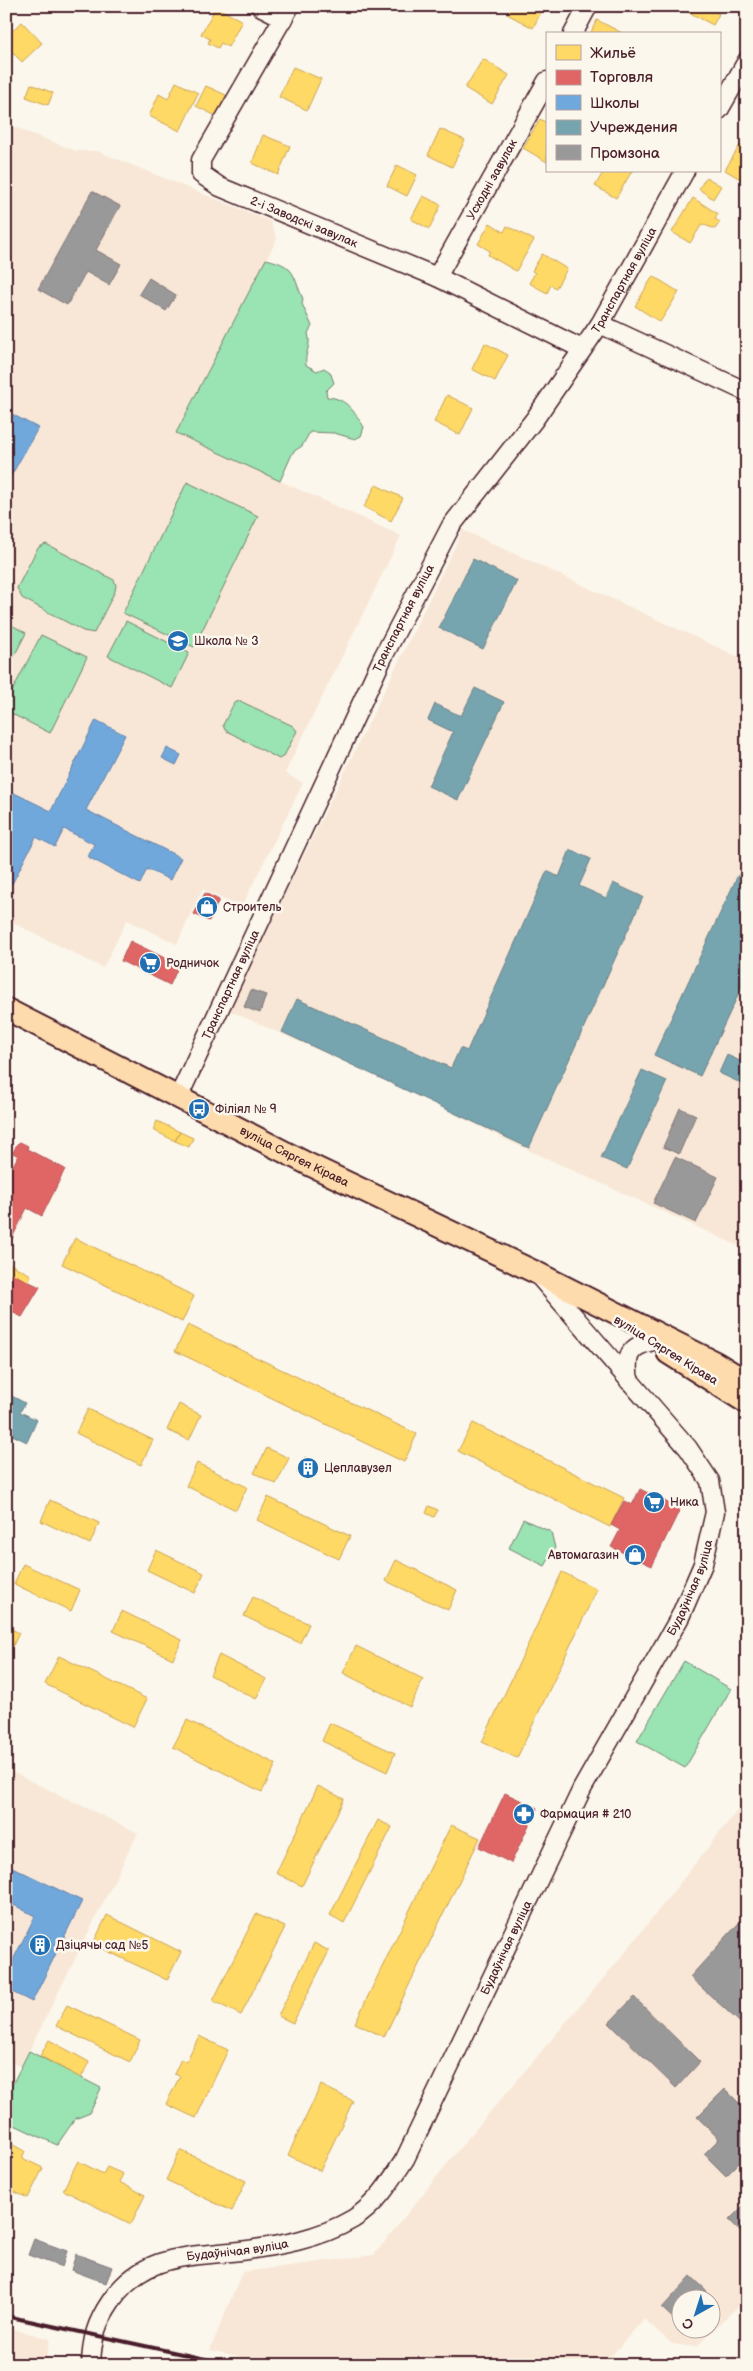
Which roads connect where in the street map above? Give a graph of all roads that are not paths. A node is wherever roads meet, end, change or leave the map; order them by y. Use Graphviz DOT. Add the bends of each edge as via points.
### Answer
graph roads {
  1 [pos="260,6"];
  2 [pos="588,6"];
  3 [pos="287,12"];
  4 [pos="574,32"];
  5 [pos="747,61"];
  6 [pos="546,83"];
  7 [pos="720,108"];
  8 [pos="684,172"];
  9 [pos="438,277"];
  10 [pos="600,324"];
  11 [pos="582,350"];
  12 [pos="747,392"];
  13 [pos="6,1009"];
  14 [pos="178,1098"];
  15 [pos="535,1272"];
  16 [pos="584,1298"];
  17 [pos="577,1320"];
  18 [pos="650,1342"];
  19 [pos="629,1381"];
  20 [pos="747,1382"];
  21 [pos="747,1403"];
  22 [pos="91,2365"];
  1 -- 3 [label="street"];
  2 -- 4 [label="street"];
  3 -- 9 [label="street, 2-і Заводскі завулак" via="200,160 201,174 220,187"];
  5 -- 7 [label="street"];
  6 -- 9 [label="street, Усходні завулак"];
  8 -- 10 [label="street, Транспартная вуліца"];
  9 -- 11 [label="street, 2-і Заводскі завулак"];
  10 -- 11 [label="street, Транспартная вуліца"];
  10 -- 12 [label="street"];
  11 -- 14 [label="street, Транспартная вуліца" via="534,420 451,526 383,657"];
  13 -- 14 [label="main road, вуліца Сяргея Кірава"];
  14 -- 15 [label="main road, вуліца Сяргея Кірава"];
  15 -- 16 [label="main road, вуліца Сяргея Кірава"];
  15 -- 17 [label="street, Будаўнічая вуліца"];
  16 -- 17 [label="street" via="575,1308"];
  16 -- 18 [label="main road, вуліца Сяргея Кірава"];
  16 -- 20 [label="main road, вуліца Сяргея Кірава" via="716,1363"];
  17 -- 19 [label="street, Будаўнічая вуліца"];
  18 -- 19 [label="street" via="639,1344 630,1353 626,1363"];
  18 -- 21 [label="main road, вуліца Сяргея Кірава"];
  19 -- 22 [label="street, Будаўнічая вуліца" via="688,1448 710,1481 715,1512 703,1564 680,1617 582,1789 405,2159 372,2203 333,2229 284,2244 177,2258 141,2270 117,2292 100,2319 92,2340"];
}
